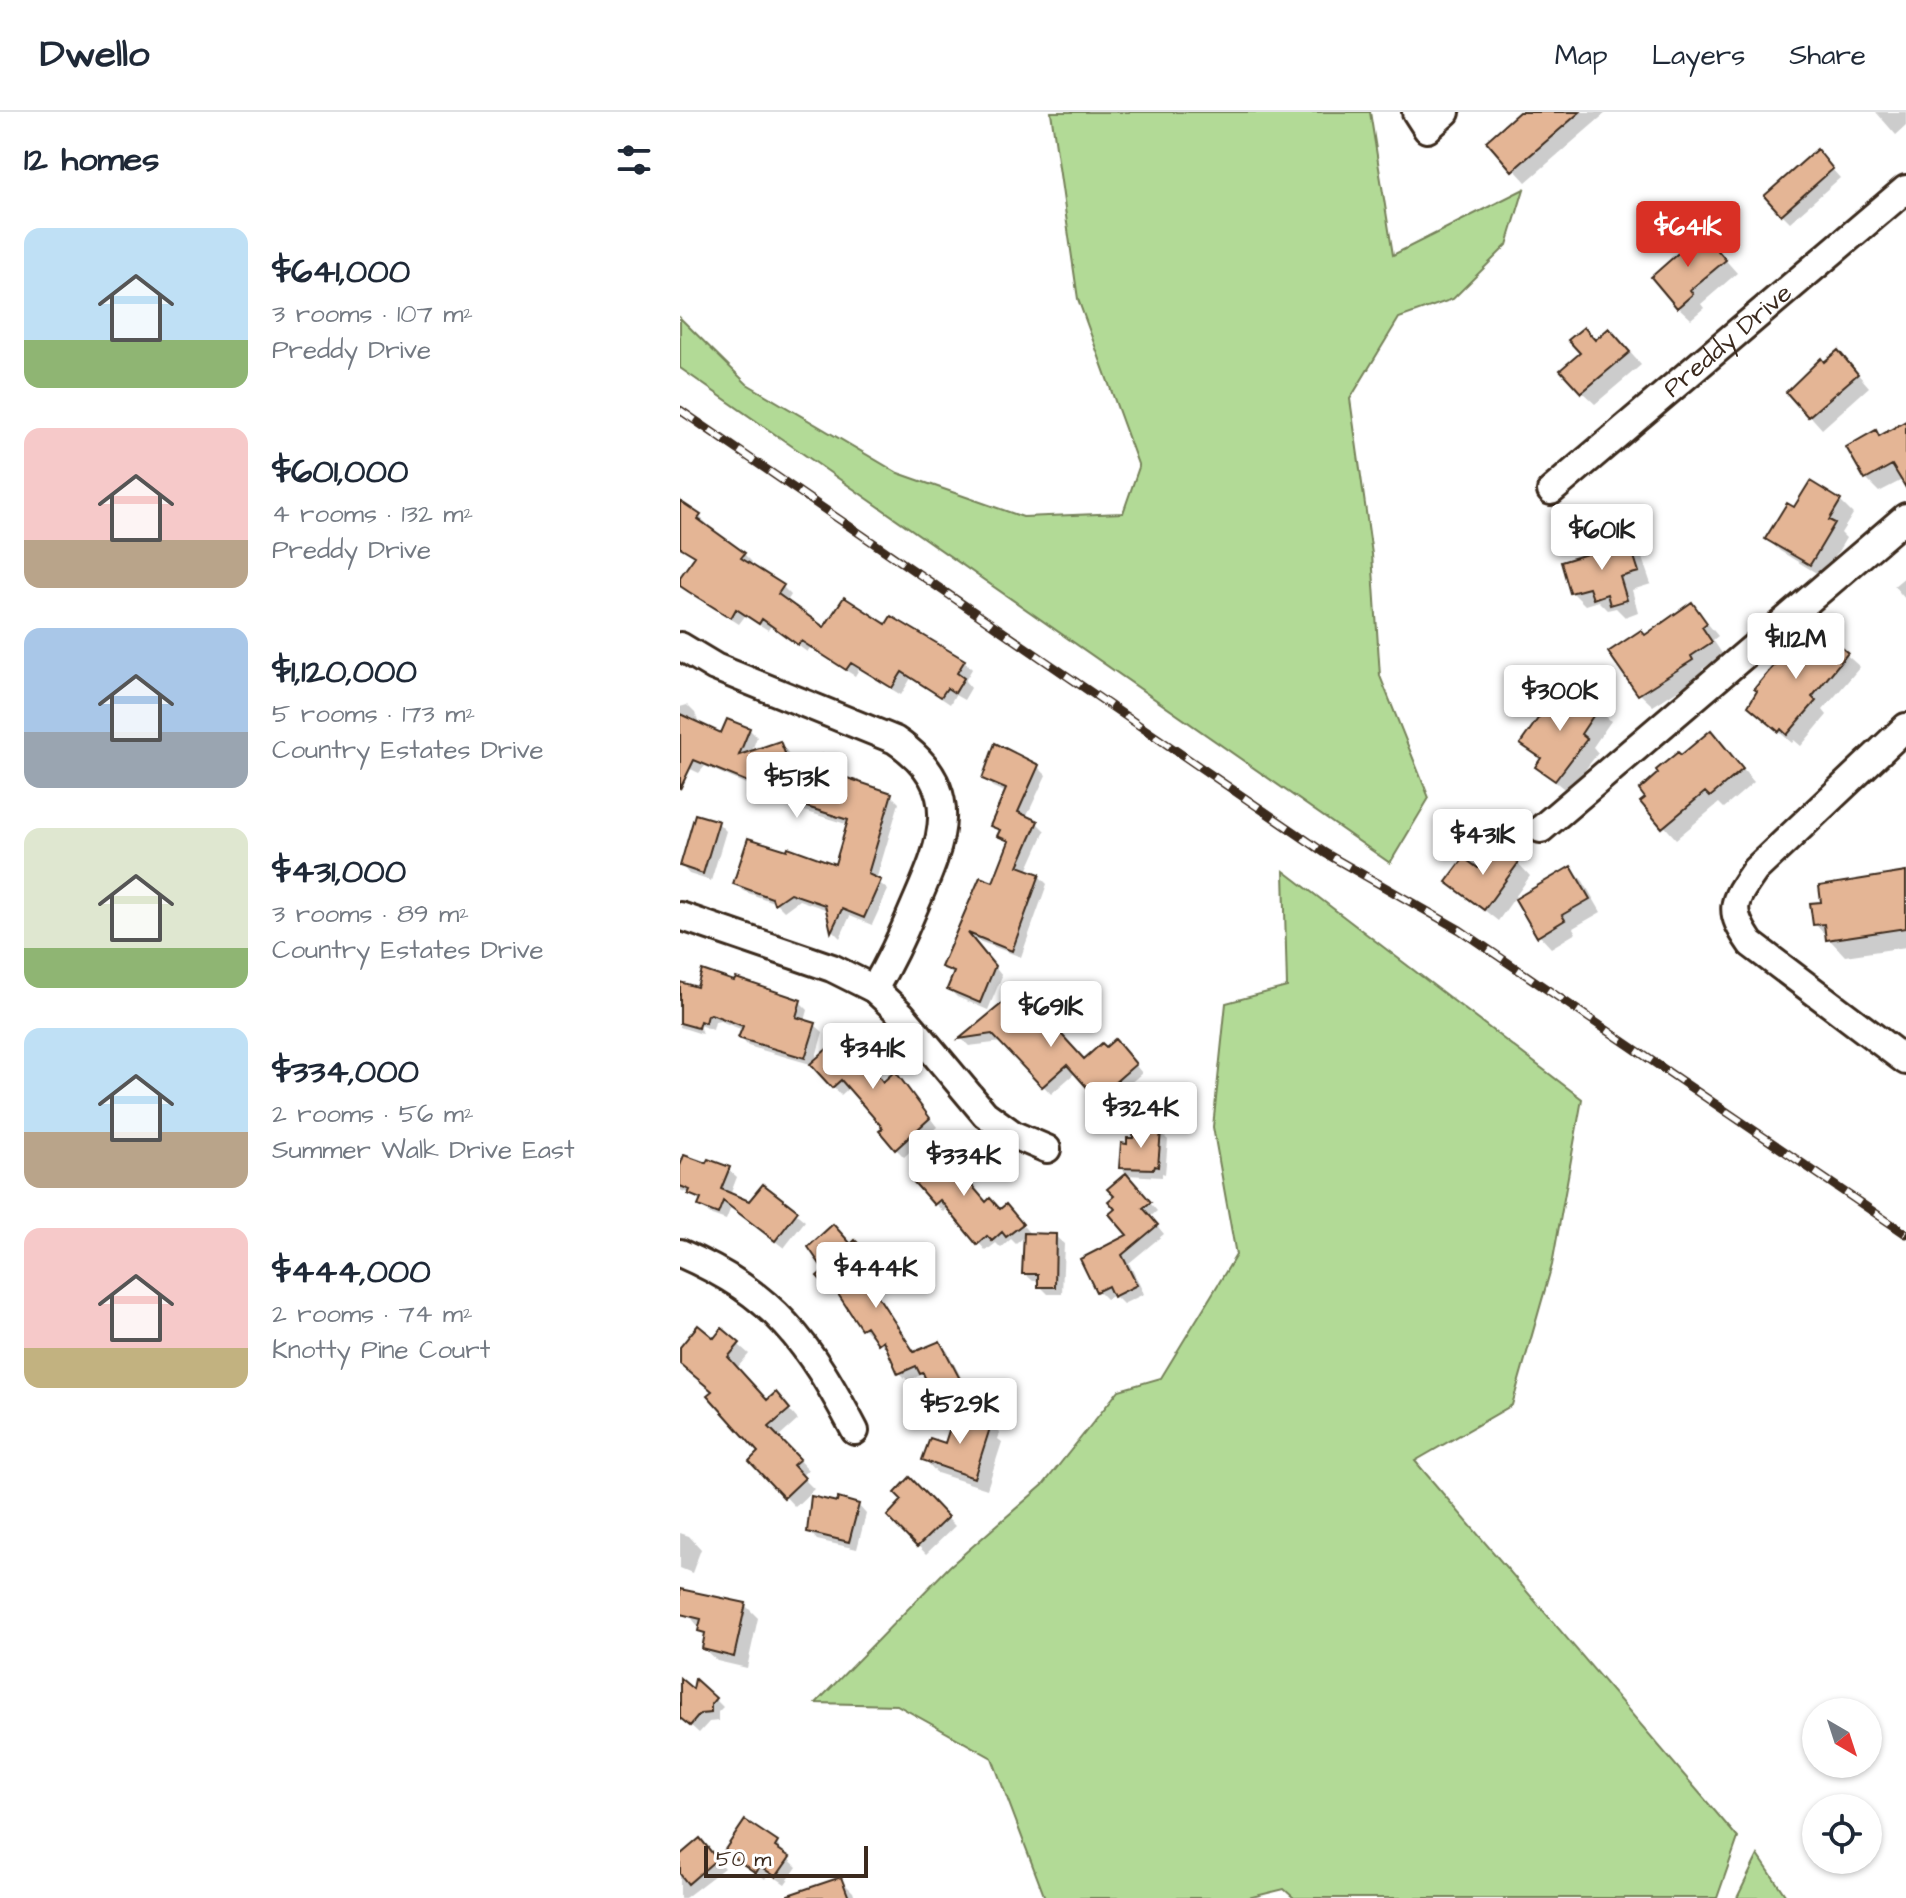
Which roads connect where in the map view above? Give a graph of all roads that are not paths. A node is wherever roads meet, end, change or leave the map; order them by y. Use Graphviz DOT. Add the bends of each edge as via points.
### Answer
graph roads {
  1 [pos="1416,112"];
  2 [pos="1446,112"];
  3 [pos="1906,189"];
  4 [pos="1551,491"];
  5 [pos="1906,517"];
  6 [pos="680,646"];
  7 [pos="1906,727"];
  8 [pos="1541,829"];
  9 [pos="680,916"];
  10 [pos="874,989"];
  11 [pos="1906,1061"];
  12 [pos="1047,1149"];
  13 [pos="680,1253"];
  14 [pos="855,1431"];
  1 -- 2 [label="street" via="1427,129"];
  3 -- 4 [label="street, Preddy Drive"];
  5 -- 8 [label="street"];
  6 -- 10 [label="street" via="715,667 895,740 930,775 943,813 938,853"];
  7 -- 11 [label="street" via="1755,870 1735,898 1736,922 1751,944"];
  9 -- 10 [label="street" via="832,968"];
  10 -- 12 [label="street" via="985,1114 1014,1135"];
  13 -- 14 [label="street" via="743,1286 789,1325 825,1375"];
}
